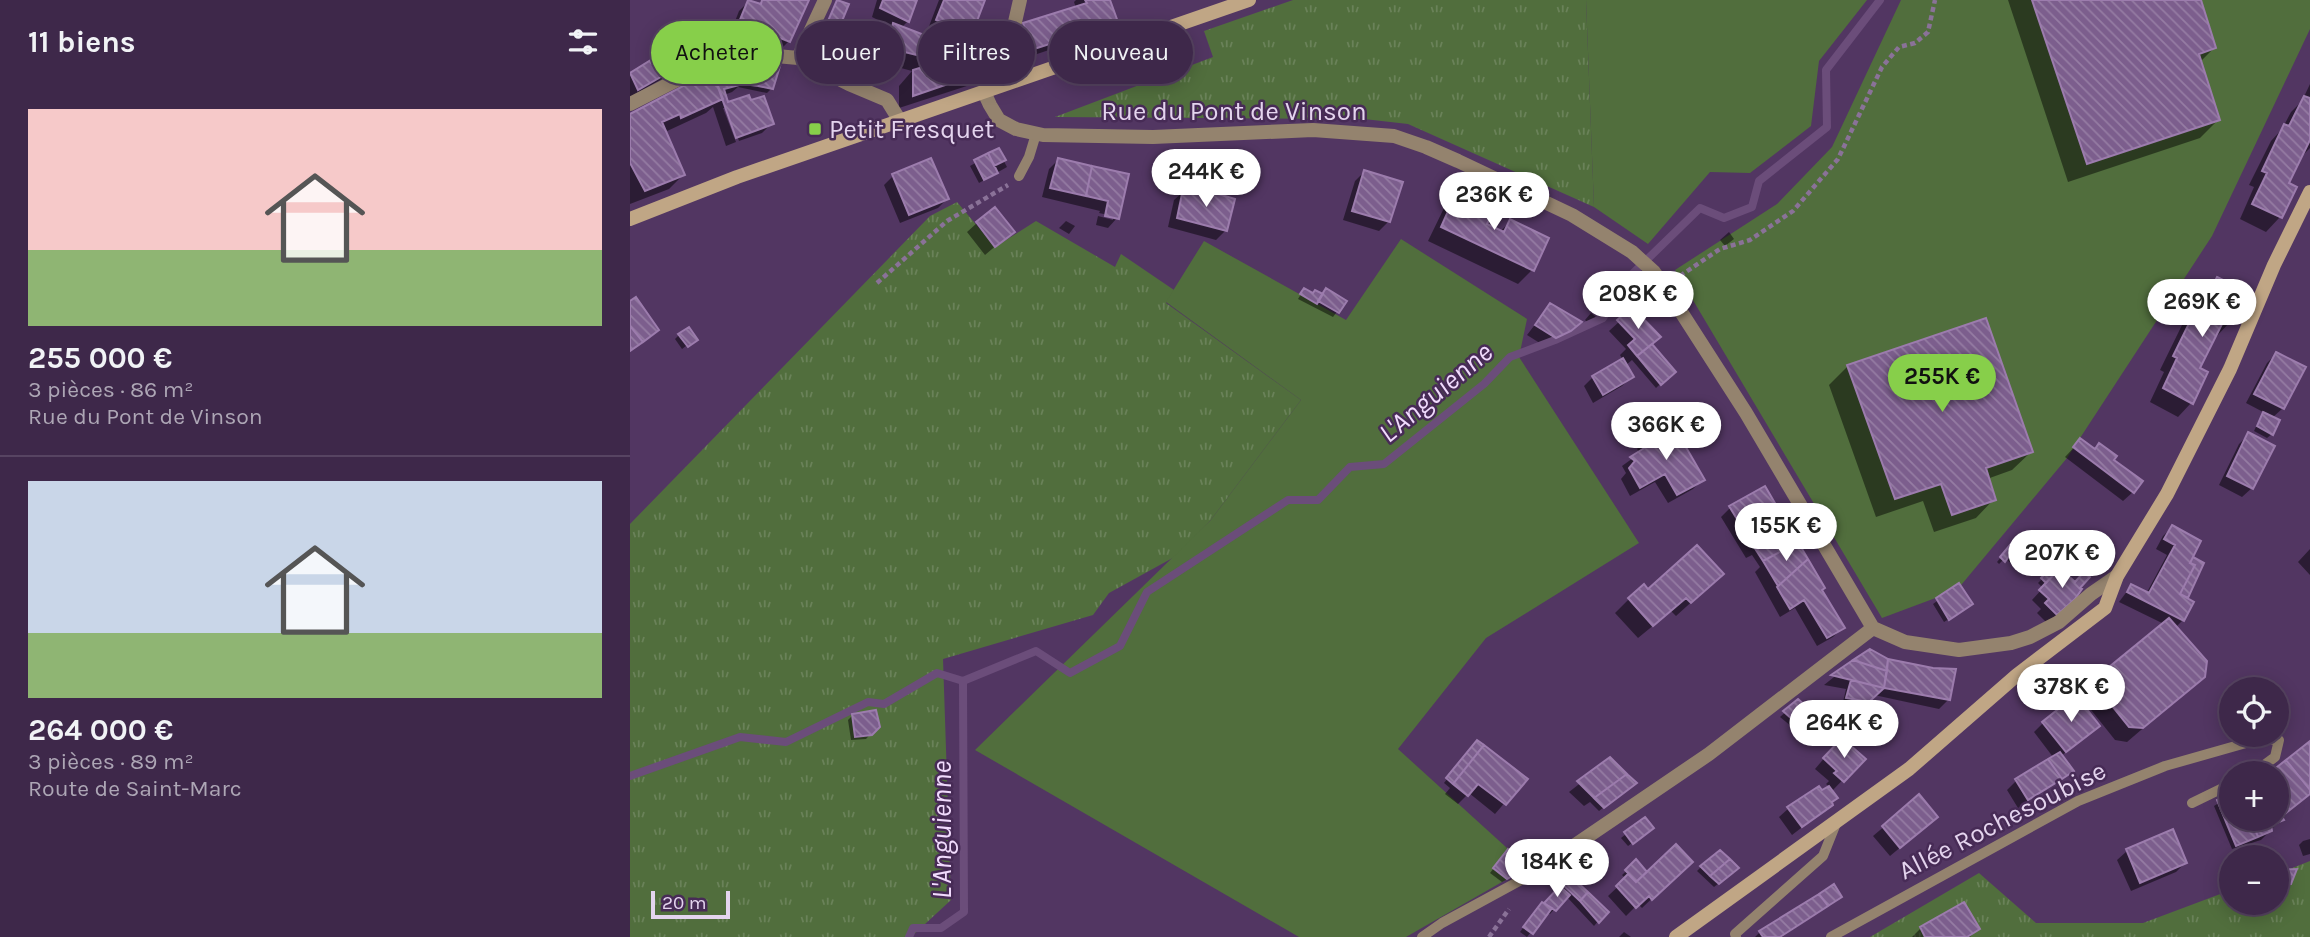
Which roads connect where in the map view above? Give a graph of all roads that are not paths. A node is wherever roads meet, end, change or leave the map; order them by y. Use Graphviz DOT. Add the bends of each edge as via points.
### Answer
graph roads {
  1 [pos="825,0"];
  2 [pos="1020,0"];
  3 [pos="1248,0"];
  4 [pos="815,21"];
  5 [pos="1014,21"];
  6 [pos="796,58"];
  7 [pos="1035,73"];
  8 [pos="847,84"];
  9 [pos="1005,84"];
  10 [pos="984,92"];
  11 [pos="630,104"];
  12 [pos="900,121"];
  13 [pos="1036,134"];
  14 [pos="1019,176"];
  15 [pos="2310,192"];
  16 [pos="630,219"];
  17 [pos="2117,576"];
  18 [pos="1873,628"];
  19 [pos="2270,761"];
  20 [pos="2219,790"];
  21 [pos="2192,803"];
  22 [pos="1838,820"];
  23 [pos="1534,873"];
  24 [pos="1422,937"];
  25 [pos="1676,937"];
  26 [pos="1736,937"];
  27 [pos="1830,937"];
  1 -- 4 [label="street"];
  2 -- 5 [label="street"];
  3 -- 7 [label="street"];
  6 -- 11 [label="street" via="755,54 706,65"];
  8 -- 12 [label="street" via="887,100"];
  9 -- 10 [label="street"];
  10 -- 12 [label="street"];
  10 -- 13 [label="street, Rue du Pont de Vinson" via="999,120"];
  12 -- 16 [label="street" via="705,188"];
  13 -- 14 [label="lane"];
  13 -- 18 [label="street, Rue du Pont de Vinson" via="1153,137 1313,130 1394,136 1572,215 1632,252 1654,272 1745,413"];
  15 -- 17 [label="street" via="2230,369 2167,494"];
  17 -- 18 [label="street" via="2059,622 2011,643 1959,650 1905,642"];
  17 -- 22 [label="street" via="2105,608 2017,675 1909,769"];
  18 -- 23 [label="street" via="1709,754"];
  19 -- 27 [label="lane, Allée Rochesoubise" via="2279,740 2260,739 2165,766 2078,801"];
  20 -- 21 [label="lane"];
  22 -- 25 [label="street"];
  22 -- 26 [label="lane" via="1823,856"];
  23 -- 24 [label="lane"];
}
